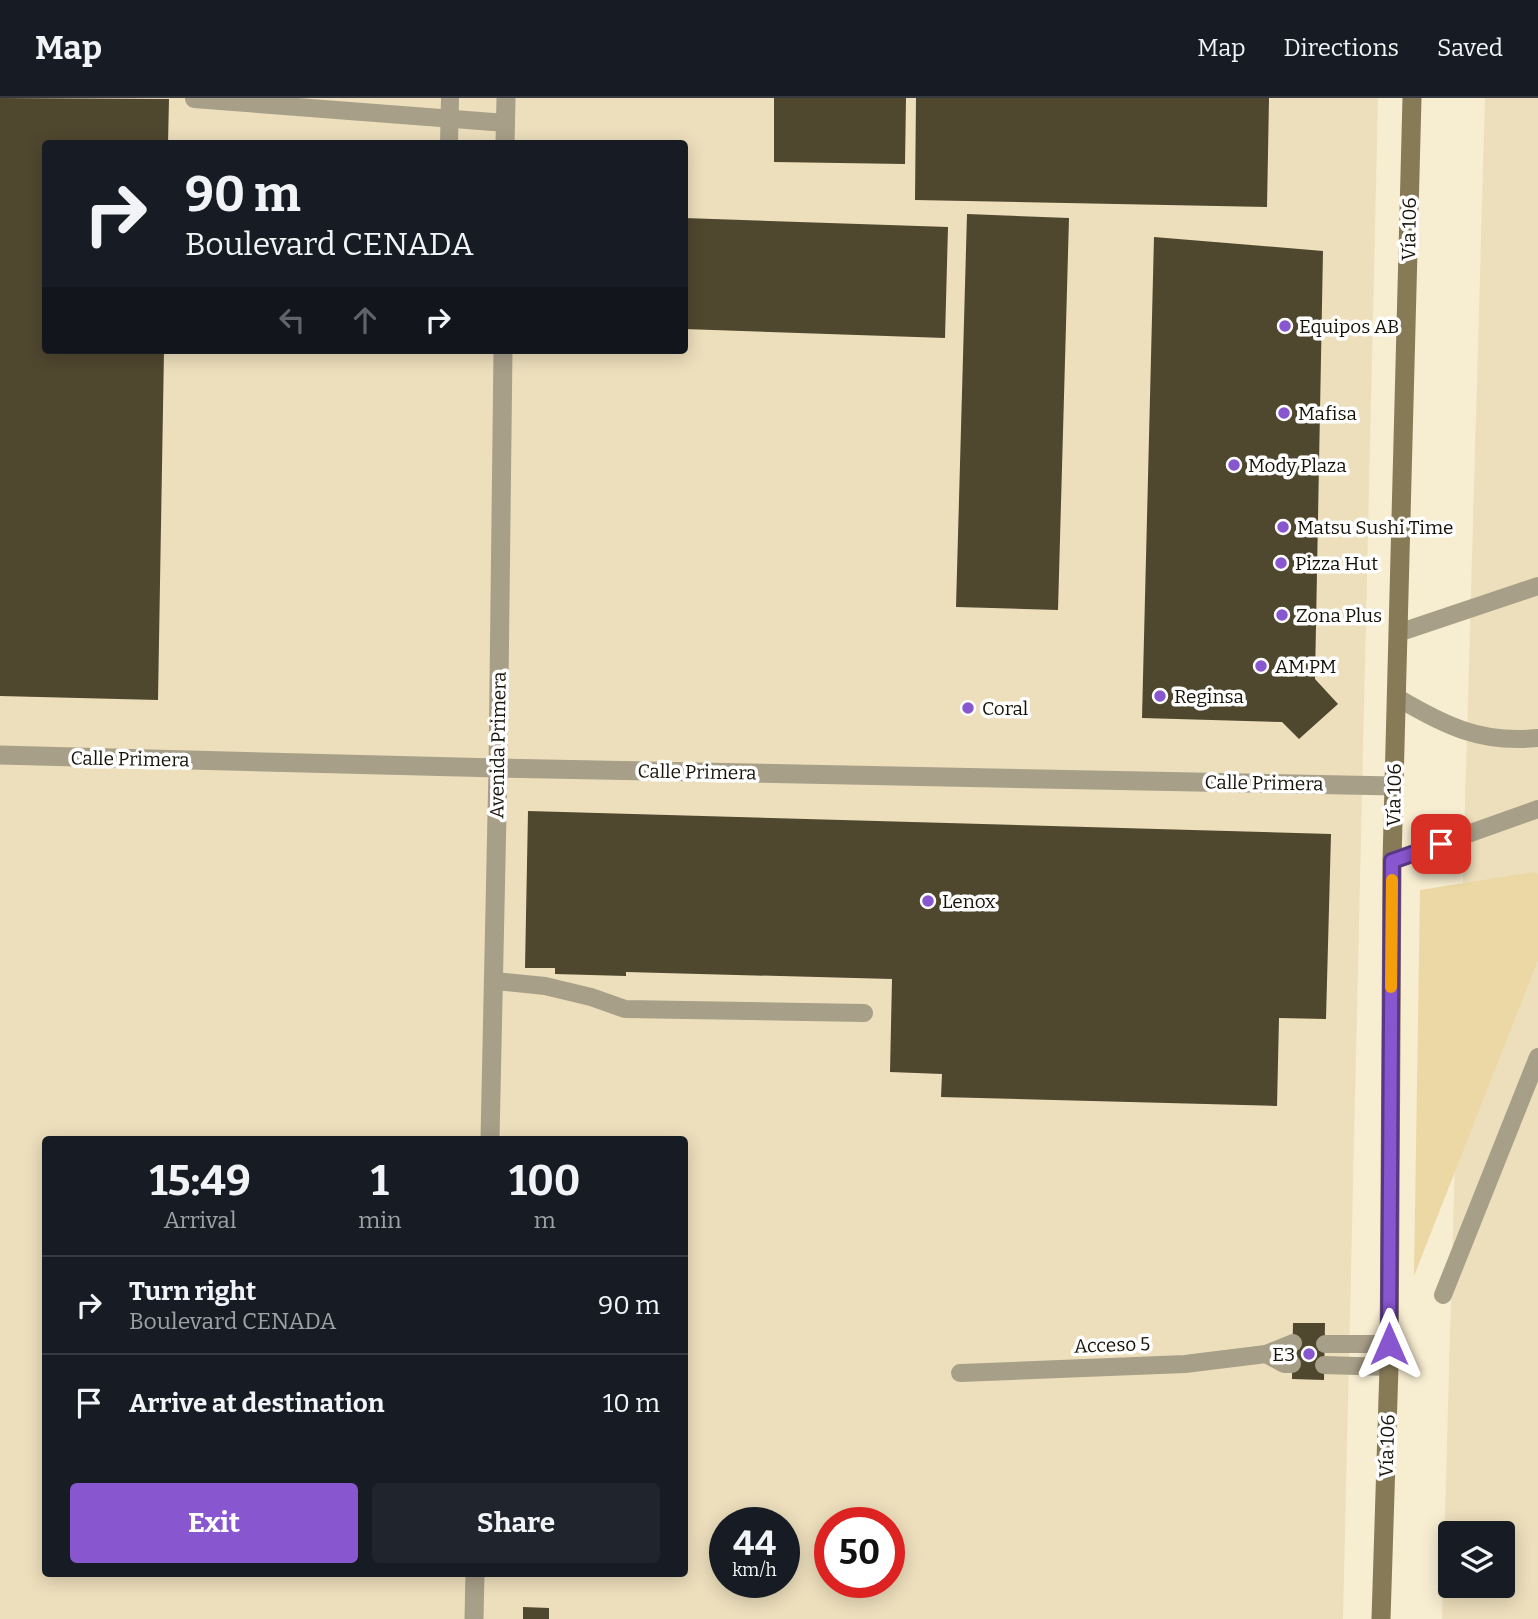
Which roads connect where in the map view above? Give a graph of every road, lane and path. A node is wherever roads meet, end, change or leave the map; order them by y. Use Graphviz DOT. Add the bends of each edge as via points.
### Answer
graph roads {
  1 [pos="450,98"];
  2 [pos="506,98"];
  3 [pos="1412,98"];
  4 [pos="194,99"];
  5 [pos="449,117"];
  6 [pos="506,123"];
  7 [pos="449,140"];
  8 [pos="505,140"];
  9 [pos="503,354"];
  10 [pos="1538,586"];
  11 [pos="1398,632"];
  12 [pos="1396,697"];
  13 [pos="1538,738"];
  14 [pos="0,755"];
  15 [pos="498,768"];
  16 [pos="1394,786"];
  17 [pos="1538,809"];
  18 [pos="1392,861"];
  19 [pos="495,981"];
  20 [pos="864,1013"];
  21 [pos="1538,1058"];
  22 [pos="490,1136"];
  23 [pos="1443,1295"];
  24 [pos="1293,1343"];
  25 [pos="1325,1344"];
  26 [pos="1389,1344"];
  27 [pos="1266,1354"];
  28 [pos="1292,1364"];
  29 [pos="1324,1365"];
  30 [pos="1389,1367"];
  31 [pos="960,1373"];
  32 [pos="475,1577"];
  33 [pos="474,1619"];
  34 [pos="1381,1619"];
  1 -- 5 [label="lane"];
  2 -- 6 [label="street"];
  3 -- 11 [label="main road, Vía 106"];
  4 -- 5 [label="lane"];
  5 -- 6 [label="lane"];
  5 -- 7 [label="lane"];
  6 -- 8 [label="street"];
  9 -- 15 [label="street, Avenida Primera"];
  10 -- 11 [label="lane"];
  11 -- 12 [label="main road, Vía 106"];
  12 -- 13 [label="lane" via="1452,729 1512,741"];
  12 -- 16 [label="main road, Vía 106"];
  14 -- 15 [label="street, Calle Primera"];
  15 -- 16 [label="street, Calle Primera"];
  15 -- 19 [label="street, Avenida Primera"];
  16 -- 18 [label="main road, Vía 106"];
  17 -- 18 [label="lane"];
  18 -- 26 [label="main road, Vía 106"];
  19 -- 20 [label="lane" via="545,986 625,1009"];
  19 -- 22 [label="street, Avenida Primera"];
  21 -- 23 [label="lane"];
  24 -- 27 [label="lane, Acceso 5"];
  25 -- 26 [label="lane"];
  26 -- 30 [label="main road, Vía 106"];
  27 -- 28 [label="lane, Acceso 5"];
  27 -- 31 [label="lane, Acceso 5" via="1185,1364"];
  29 -- 30 [label="lane"];
  30 -- 34 [label="main road, Vía 106"];
  32 -- 33 [label="street"];
}
